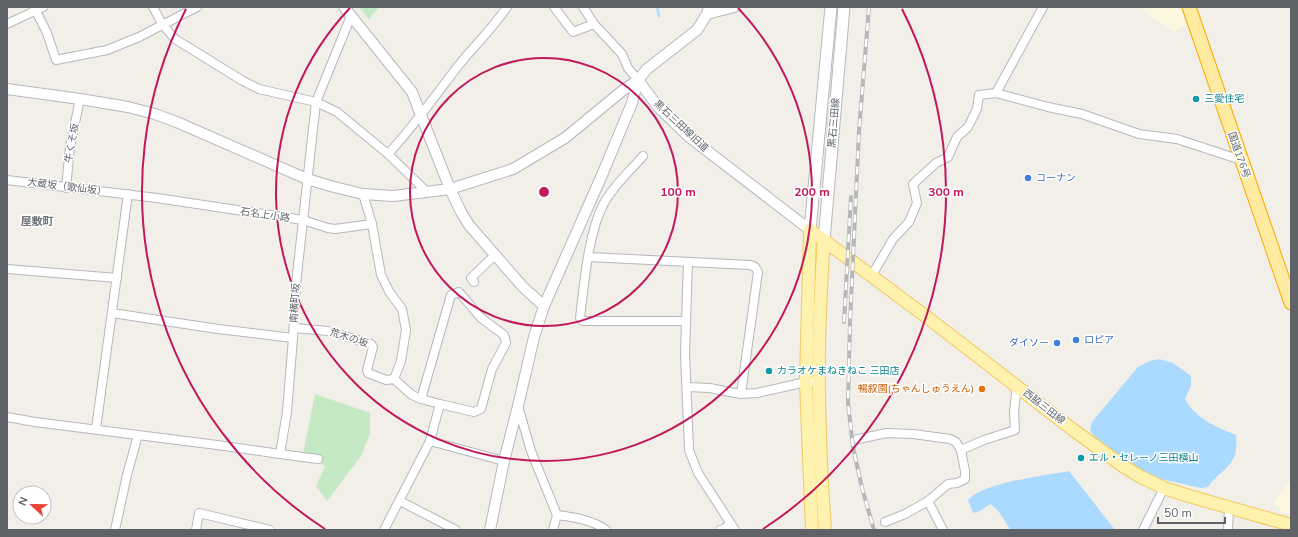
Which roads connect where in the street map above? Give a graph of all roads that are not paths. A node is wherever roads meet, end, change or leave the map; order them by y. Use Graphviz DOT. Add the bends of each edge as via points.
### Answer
graph roads {
  1 [pos="153,7"];
  2 [pos="196,7"];
  3 [pos="344,7"];
  4 [pos="507,7"];
  5 [pos="554,7"];
  6 [pos="583,7"];
  7 [pos="734,7"];
  8 [pos="831,7"];
  9 [pos="844,7"];
  10 [pos="1043,7"];
  11 [pos="1189,7"];
  12 [pos="38,8"];
  13 [pos="708,10"];
  14 [pos="352,16"];
  15 [pos="7,24"];
  16 [pos="162,24"];
  17 [pos="594,24"];
  18 [pos="638,80"];
  19 [pos="7,89"];
  20 [pos="996,93"];
  21 [pos="80,99"];
  22 [pos="316,102"];
  23 [pos="421,116"];
  24 [pos="388,154"];
  25 [pos="643,156"];
  26 [pos="1241,160"];
  27 [pos="307,179"];
  28 [pos="7,180"];
  29 [pos="66,188"];
  30 [pos="450,190"];
  31 [pos="427,192"];
  32 [pos="128,194"];
  33 [pos="364,194"];
  34 [pos="157,198"];
  35 [pos="303,220"];
  36 [pos="372,224"];
  37 [pos="810,230"];
  38 [pos="824,240"];
  39 [pos="494,256"];
  40 [pos="589,257"];
  41 [pos="688,262"];
  42 [pos="7,269"];
  43 [pos="872,275"];
  44 [pos="117,278"];
  45 [pos="474,282"];
  46 [pos="1291,303"];
  47 [pos="544,306"];
  48 [pos="112,313"];
  49 [pos="686,321"];
  50 [pos="294,328"];
  51 [pos="293,338"];
  52 [pos="394,379"];
  53 [pos="819,381"];
  54 [pos="806,382"];
  55 [pos="1017,386"];
  56 [pos="686,387"];
  57 [pos="741,394"];
  58 [pos="422,398"];
  59 [pos="440,404"];
  60 [pos="518,406"];
  61 [pos="7,417"];
  62 [pos="96,430"];
  63 [pos="138,435"];
  64 [pos="858,439"];
  65 [pos="430,441"];
  66 [pos="961,450"];
  67 [pos="280,454"];
  68 [pos="318,459"];
  69 [pos="504,461"];
  70 [pos="1164,488"];
  71 [pos="400,502"];
  72 [pos="928,502"];
  73 [pos="1229,508"];
  74 [pos="557,515"];
  75 [pos="885,522"];
  76 [pos="1291,525"];
  77 [pos="733,526"];
  78 [pos="115,530"];
  79 [pos="196,530"];
  80 [pos="270,530"];
  81 [pos="384,530"];
  82 [pos="456,530"];
  83 [pos="490,530"];
  84 [pos="553,530"];
  85 [pos="606,530"];
  86 [pos="720,530"];
  87 [pos="812,530"];
  88 [pos="825,530"];
  89 [pos="943,530"];
  90 [pos="1143,530"];
  91 [pos="1228,530"];
  1 -- 16 [label="street"];
  2 -- 16 [label="street"];
  3 -- 14 [label="street"];
  4 -- 23 [label="street"];
  5 -- 17 [label="street" via="573,32"];
  6 -- 17 [label="street"];
  7 -- 13 [label="street"];
  8 -- 37 [label="main road, 黒石三田線"];
  9 -- 38 [label="main road, 黒石三田線"];
  10 -- 20 [label="street"];
  11 -- 26 [label="highway, 国道176号"];
  12 -- 15 [label="street"];
  12 -- 16 [label="street" via="56,60 107,50"];
  13 -- 18 [label="street" via="697,30"];
  14 -- 22 [label="street, 南横町坂"];
  14 -- 23 [label="street" via="412,92"];
  16 -- 22 [label="street" via="175,39 242,81 259,89"];
  17 -- 18 [label="street" via="622,54 628,68"];
  18 -- 30 [label="street" via="565,138 531,160 513,169"];
  18 -- 37 [label="street, 黒石三田線旧道" via="659,108 688,136"];
  18 -- 47 [label="street" via="632,103"];
  19 -- 21 [label="street"];
  20 -- 26 [label="street" via="1082,114 1139,134 1177,139"];
  20 -- 43 [label="street" via="980,95 977,109 968,127 957,137 948,157 936,163 913,184 917,203 909,222 893,239"];
  21 -- 27 [label="street" via="128,107 179,123"];
  21 -- 29 [label="street, 牛くそ坂" via="70,147"];
  22 -- 24 [label="street" via="337,112"];
  22 -- 27 [label="street, 南横町坂"];
  23 -- 24 [label="street"];
  23 -- 30 [label="street"];
  24 -- 31 [label="street"];
  25 -- 40 [label="street" via="604,204 594,230"];
  26 -- 46 [label="highway, 国道176号"];
  27 -- 33 [label="street"];
  27 -- 35 [label="street, 南横町坂"];
  28 -- 29 [label="street, 大蔵坂（歌仙坂）"];
  29 -- 32 [label="street, 大蔵坂（歌仙坂）"];
  30 -- 31 [label="street"];
  30 -- 39 [label="street" via="469,225"];
  31 -- 33 [label="street" via="392,196"];
  32 -- 34 [label="street, 大蔵坂（歌仙坂）"];
  32 -- 44 [label="street"];
  33 -- 36 [label="street"];
  34 -- 35 [label="street, 石名上小路"];
  35 -- 36 [label="street, 石名上小路" via="335,229"];
  35 -- 50 [label="street, 南横町坂"];
  36 -- 52 [label="street" via="381,275 402,309 406,330 401,361"];
  37 -- 38 [label="main road, 西脇三田線"];
  37 -- 54 [label="main road"];
  38 -- 43 [label="main road, 西脇三田線"];
  38 -- 53 [label="main road"];
  39 -- 45 [label="street" via="471,278"];
  39 -- 47 [label="street"];
  40 -- 41 [label="street"];
  40 -- 49 [label="street" via="580,318 583,321"];
  41 -- 49 [label="street"];
  41 -- 57 [label="street" via="750,265 758,272"];
  42 -- 44 [label="street"];
  43 -- 55 [label="main road, 西脇三田線"];
  44 -- 48 [label="street"];
  47 -- 60 [label="street"];
  48 -- 51 [label="street"];
  48 -- 62 [label="street"];
  49 -- 56 [label="street"];
  50 -- 51 [label="street, 南横町坂"];
  50 -- 52 [label="street, 荒木の坂" via="328,331 371,344 373,347 368,373 386,380"];
  51 -- 67 [label="street, 南横町坂" via="287,412"];
  52 -- 58 [label="street" via="412,395"];
  53 -- 54 [label="street"];
  53 -- 88 [label="main road"];
  54 -- 57 [label="street"];
  54 -- 87 [label="main road"];
  55 -- 66 [label="street" via="1015,430"];
  55 -- 70 [label="main road, 西脇三田線" via="1123,466"];
  56 -- 57 [label="street" via="710,388"];
  56 -- 77 [label="street" via="689,450 698,473"];
  58 -- 59 [label="street"];
  58 -- 59 [label="street" via="451,295 459,292 481,318 504,336 506,343 492,369 481,409 474,412"];
  59 -- 65 [label="street"];
  60 -- 69 [label="street"];
  60 -- 74 [label="street" via="531,451"];
  61 -- 62 [label="street"];
  62 -- 63 [label="street"];
  63 -- 67 [label="street"];
  63 -- 78 [label="street"];
  64 -- 66 [label="street" via="887,433 913,434 950,439 956,442"];
  65 -- 69 [label="street"];
  65 -- 71 [label="street"];
  66 -- 72 [label="street" via="965,479 948,484"];
  67 -- 68 [label="street"];
  69 -- 83 [label="street"];
  70 -- 73 [label="main road, 西脇三田線"];
  70 -- 90 [label="street"];
  71 -- 81 [label="street"];
  71 -- 82 [label="street"];
  72 -- 75 [label="street"];
  72 -- 89 [label="street"];
  73 -- 76 [label="main road, 西脇三田線"];
  73 -- 91 [label="street"];
  74 -- 84 [label="street"];
  74 -- 85 [label="street" via="577,518 602,526"];
  77 -- 86 [label="street"];
  79 -- 80 [label="street" via="199,513"];
}
